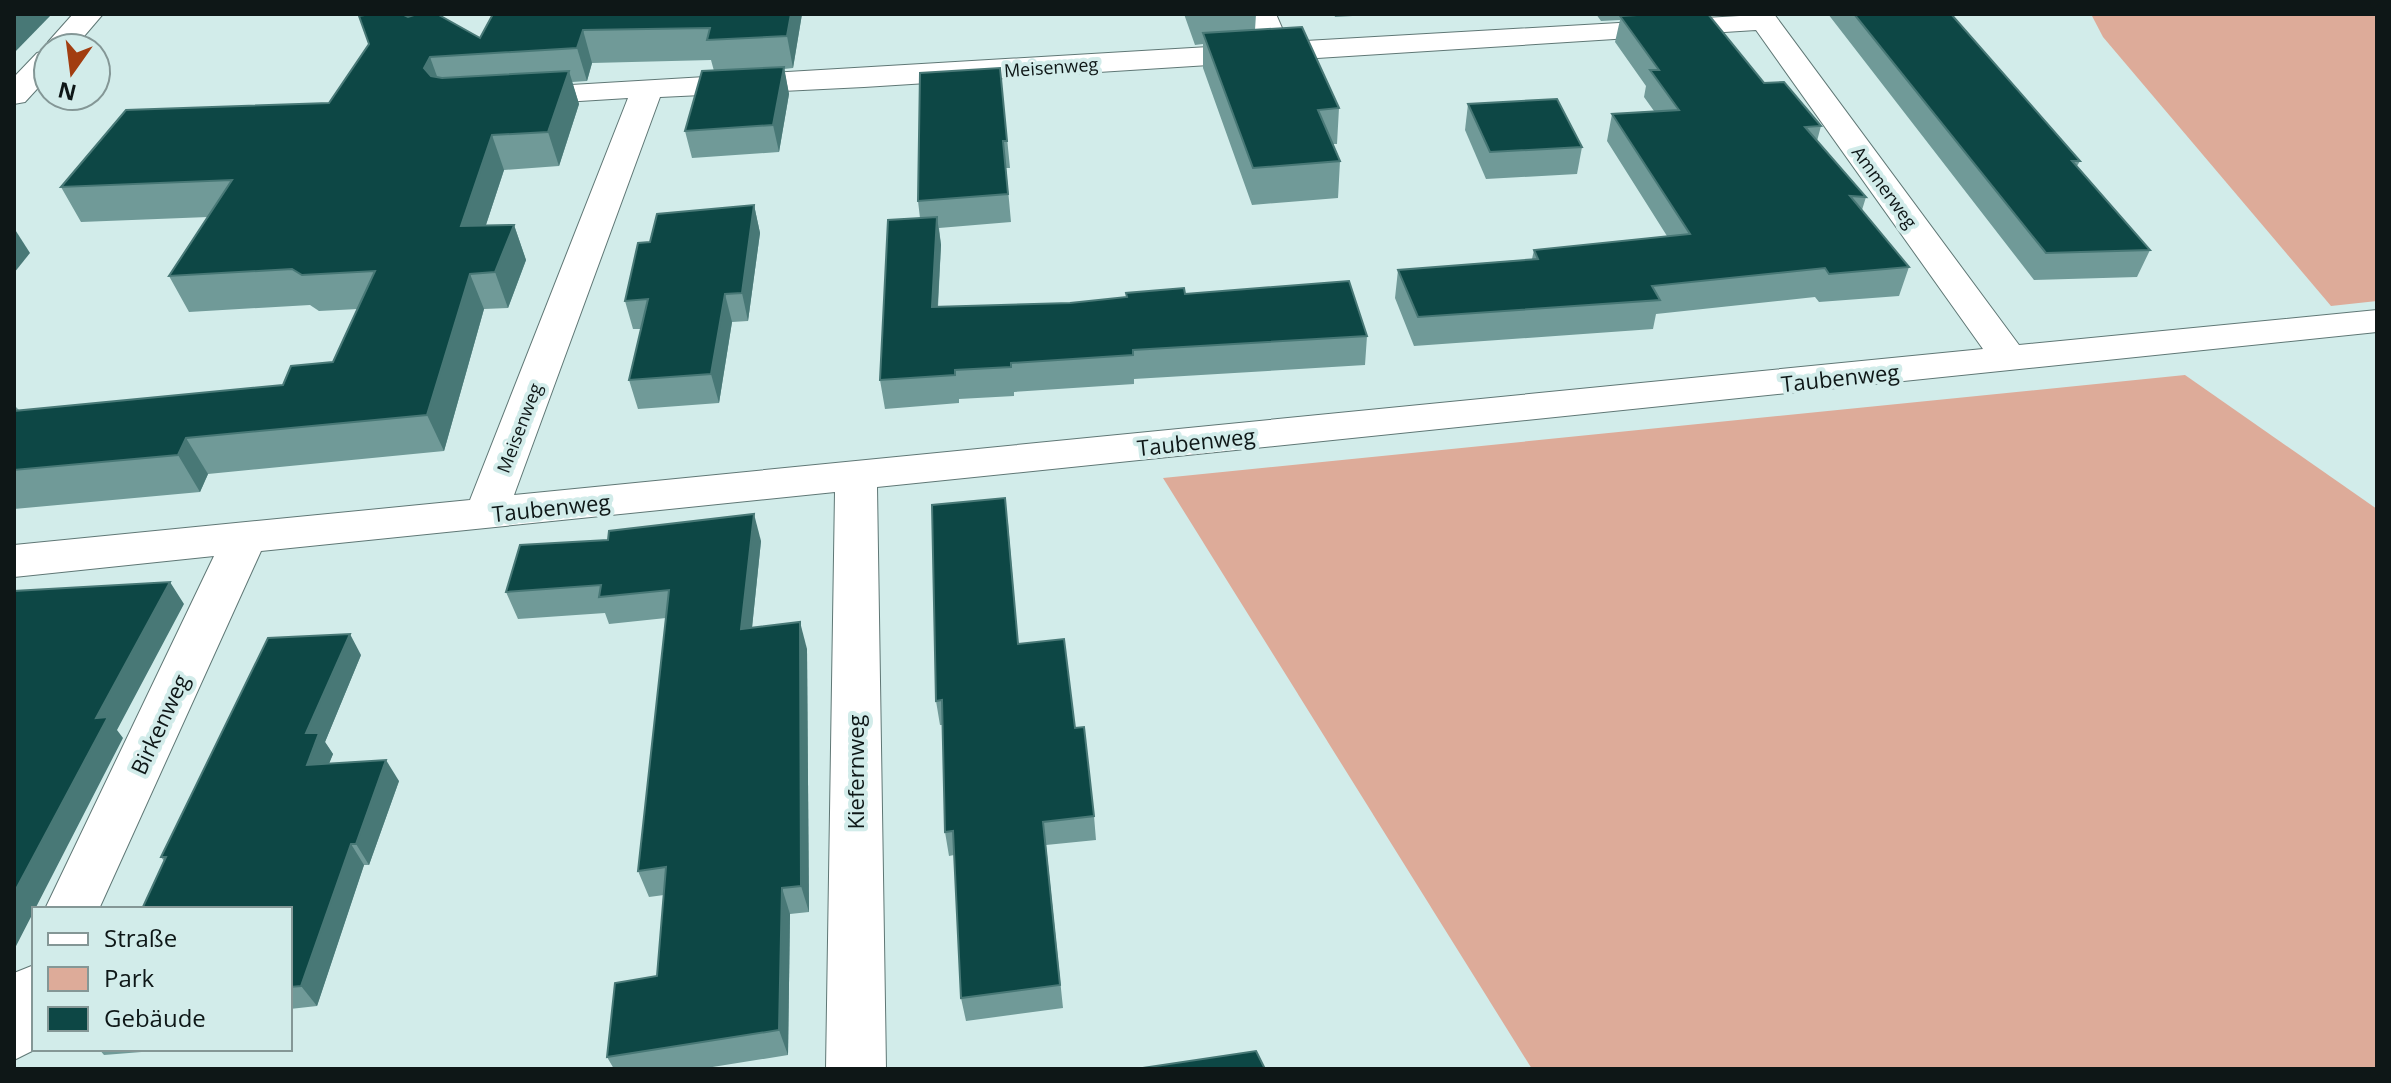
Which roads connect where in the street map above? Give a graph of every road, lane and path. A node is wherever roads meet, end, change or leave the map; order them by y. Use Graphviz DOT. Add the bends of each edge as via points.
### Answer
graph roads {
  1 [pos="89,14"];
  2 [pos="1262,14"];
  3 [pos="1762,18"];
  4 [pos="1470,27"];
  5 [pos="73,32"];
  6 [pos="1277,52"];
  7 [pos="32,76"];
  8 [pos="648,88"];
  9 [pos="14,95"];
  10 [pos="485,97"];
  11 [pos="2377,321"];
  12 [pos="2010,360"];
  13 [pos="856,475"];
  14 [pos="486,513"];
  15 [pos="245,538"];
  16 [pos="14,561"];
  17 [pos="73,907"];
  18 [pos="32,995"];
  19 [pos="14,1033"];
  20 [pos="856,1069"];
  1 -- 5 [label="street"];
  2 -- 6 [label="street"];
  3 -- 4 [label="street, Meisenweg"];
  3 -- 12 [label="street, Ammerweg"];
  4 -- 6 [label="street, Meisenweg"];
  6 -- 8 [label="street, Meisenweg"];
  7 -- 9 [label="street"];
  8 -- 10 [label="street"];
  8 -- 14 [label="street, Meisenweg"];
  11 -- 12 [label="street, Taubenweg"];
  12 -- 13 [label="street, Taubenweg"];
  13 -- 14 [label="street, Taubenweg"];
  13 -- 20 [label="street, Kiefernweg"];
  14 -- 15 [label="street, Taubenweg"];
  15 -- 16 [label="street, Taubenweg"];
  15 -- 17 [label="street, Birkenweg"];
  18 -- 19 [label="street"];
}
